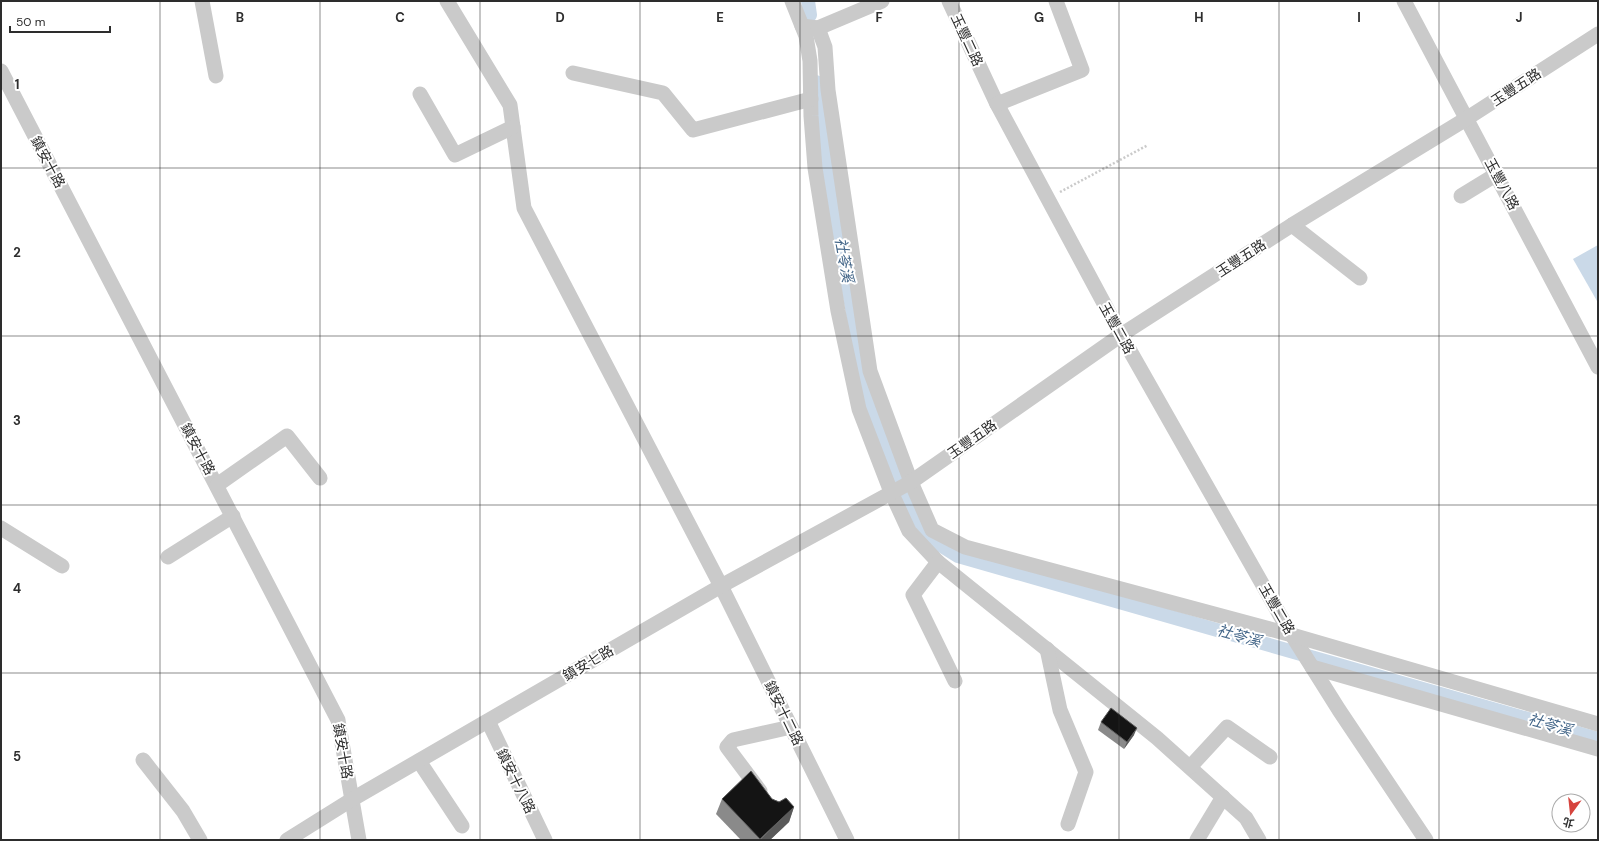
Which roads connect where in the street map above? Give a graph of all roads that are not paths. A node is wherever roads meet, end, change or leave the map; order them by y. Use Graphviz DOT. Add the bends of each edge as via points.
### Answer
graph roads {
  1 [pos="202,1"];
  2 [pos="447,1"];
  3 [pos="792,1"];
  4 [pos="882,1"];
  5 [pos="949,1"];
  6 [pos="1056,1"];
  7 [pos="1404,1"];
  8 [pos="802,26"];
  9 [pos="818,28"];
  10 [pos="1598,34"];
  11 [pos="1,71"];
  12 [pos="573,73"];
  13 [pos="216,76"];
  14 [pos="420,94"];
  15 [pos="811,99"];
  16 [pos="997,104"];
  17 [pos="1466,119"];
  18 [pos="513,127"];
  19 [pos="1497,174"];
  20 [pos="1460,196"];
  21 [pos="1292,225"];
  22 [pos="1360,278"];
  23 [pos="1121,335"];
  24 [pos="1598,367"];
  25 [pos="320,478"];
  26 [pos="911,482"];
  27 [pos="216,485"];
  28 [pos="892,492"];
  29 [pos="233,516"];
  30 [pos="1,528"];
  31 [pos="168,557"];
  32 [pos="938,562"];
  33 [pos="62,566"];
  34 [pos="721,586"];
  35 [pos="1296,641"];
  36 [pos="1047,649"];
  37 [pos="1309,664"];
  38 [pos="954,681"];
  39 [pos="488,721"];
  40 [pos="1598,724"];
  41 [pos="791,727"];
  42 [pos="1598,749"];
  43 [pos="1270,757"];
  44 [pos="143,760"];
  45 [pos="419,761"];
  46 [pos="1190,767"];
  47 [pos="1223,797"];
  48 [pos="351,800"];
  49 [pos="768,802"];
  50 [pos="1068,824"];
  51 [pos="462,826"];
  52 [pos="200,840"];
  53 [pos="287,840"];
  54 [pos="359,840"];
  55 [pos="545,840"];
  56 [pos="847,840"];
  57 [pos="1197,840"];
  58 [pos="1259,840"];
  59 [pos="1426,840"];
  1 -- 13 [label="street"];
  2 -- 18 [label="street, 鎮安十二路" via="510,105"];
  3 -- 8 [label="street"];
  4 -- 9 [label="street"];
  5 -- 16 [label="street, 玉豐二路"];
  6 -- 16 [label="street" via="1082,70"];
  7 -- 17 [label="street, 玉豐八路"];
  8 -- 9 [label="street"];
  8 -- 15 [label="street" via="810,61"];
  9 -- 26 [label="street" via="825,47 828,90 870,371"];
  10 -- 17 [label="street, 玉豐五路"];
  11 -- 27 [label="street, 鎮安十路"];
  12 -- 15 [label="street" via="663,93 693,130"];
  14 -- 18 [label="street" via="455,155"];
  15 -- 28 [label="street" via="815,168 838,311 859,409"];
  16 -- 23 [label="street, 玉豐二路"];
  17 -- 19 [label="street, 玉豐八路"];
  17 -- 21 [label="street, 玉豐五路"];
  18 -- 34 [label="street, 鎮安十二路" via="524,208"];
  19 -- 20 [label="street"];
  19 -- 24 [label="street, 玉豐八路"];
  21 -- 22 [label="street"];
  21 -- 23 [label="street, 玉豐五路"];
  23 -- 26 [label="street, 玉豐五路"];
  23 -- 35 [label="street, 玉豐二路"];
  25 -- 27 [label="street" via="287,436"];
  26 -- 28 [label="street, 玉豐五路"];
  26 -- 35 [label="street" via="932,530 965,547"];
  27 -- 29 [label="street, 鎮安十路"];
  28 -- 32 [label="street" via="909,531"];
  28 -- 34 [label="street, 鎮安七路"];
  29 -- 31 [label="street"];
  29 -- 48 [label="street, 鎮安十路" via="338,720"];
  30 -- 33 [label="street"];
  32 -- 36 [label="street"];
  32 -- 38 [label="street" via="913,595"];
  34 -- 39 [label="street, 鎮安七路"];
  34 -- 41 [label="street, 鎮安十二路"];
  35 -- 37 [label="street, 玉豐二路"];
  35 -- 40 [label="street"];
  36 -- 46 [label="street"];
  36 -- 50 [label="street" via="1060,710 1086,772"];
  37 -- 42 [label="street"];
  37 -- 59 [label="street"];
  39 -- 45 [label="street, 鎮安七路"];
  39 -- 55 [label="street, 鎮安十八路"];
  41 -- 49 [label="street" via="733,740 727,747"];
  41 -- 56 [label="street, 鎮安十二路"];
  43 -- 46 [label="street" via="1227,727"];
  44 -- 52 [label="street" via="184,811"];
  45 -- 48 [label="street, 鎮安七路"];
  45 -- 51 [label="street"];
  46 -- 47 [label="street"];
  47 -- 57 [label="street"];
  47 -- 58 [label="street" via="1246,818"];
  48 -- 53 [label="street, 鎮安七路"];
  48 -- 54 [label="street, 鎮安十路"];
}
